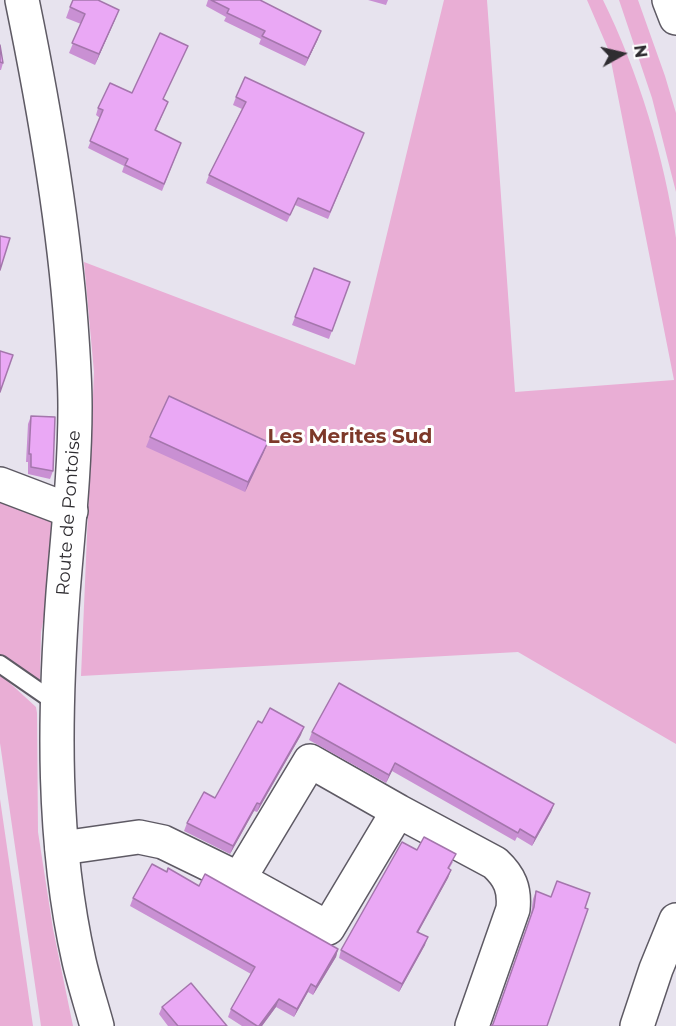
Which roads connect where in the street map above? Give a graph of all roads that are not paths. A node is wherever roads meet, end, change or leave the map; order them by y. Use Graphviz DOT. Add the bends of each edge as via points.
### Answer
graph roads {
  1 [pos="22,0"];
  2 [pos="669,0"];
  3 [pos="676,18"];
  4 [pos="0,484"];
  5 [pos="71,511"];
  6 [pos="0,664"];
  7 [pos="58,701"];
  8 [pos="398,812"];
  9 [pos="62,848"];
  10 [pos="239,879"];
  11 [pos="676,920"];
  12 [pos="656,969"];
  13 [pos="97,1026"];
  14 [pos="472,1026"];
  15 [pos="625,1026"];
  16 [pos="637,1026"];
  1 -- 5 [label="street, Route de Pontoise" via="39,81 68,287 75,405"];
  2 -- 3 [label="street"];
  4 -- 5 [label="street"];
  5 -- 7 [label="street, Route de Pontoise"];
  6 -- 7 [label="lane"];
  7 -- 9 [label="street, Route de Pontoise"];
  8 -- 10 [label="street" via="328,928"];
  8 -- 10 [label="street" via="310,761"];
  8 -- 14 [label="street" via="495,863 512,885 513,909"];
  9 -- 10 [label="street" via="139,837 163,842"];
  9 -- 13 [label="street, Route de Pontoise" via="79,959"];
  11 -- 12 [label="street"];
  12 -- 15 [label="street"];
  12 -- 16 [label="street"];
}
